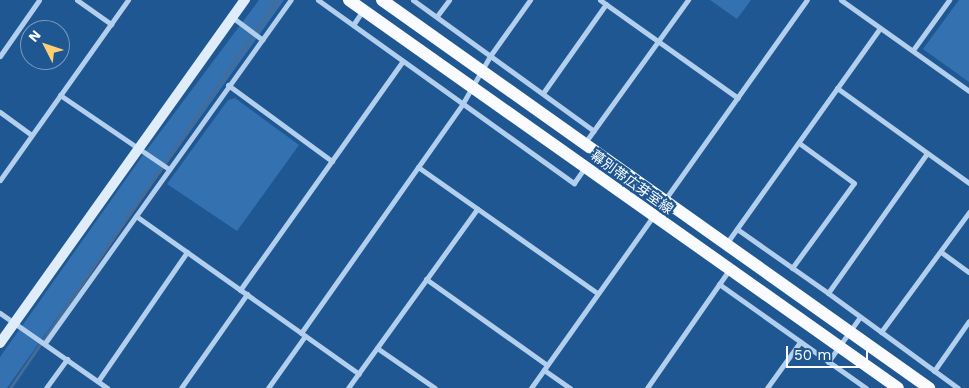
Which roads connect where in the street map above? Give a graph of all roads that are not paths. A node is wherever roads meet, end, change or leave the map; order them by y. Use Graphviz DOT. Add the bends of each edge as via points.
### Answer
graph roads {
  1 [pos="39,0"];
  2 [pos="78,0"];
  3 [pos="128,0"];
  4 [pos="245,0"];
  5 [pos="291,0"];
  6 [pos="318,0"];
  7 [pos="349,0"];
  8 [pos="382,0"];
  9 [pos="413,0"];
  10 [pos="449,0"];
  11 [pos="530,0"];
  12 [pos="600,0"];
  13 [pos="688,0"];
  14 [pos="807,0"];
  15 [pos="841,0"];
  16 [pos="949,0"];
  17 [pos="606,4"];
  18 [pos="363,10"];
  19 [pos="437,16"];
  20 [pos="232,17"];
  21 [pos="111,24"];
  22 [pos="353,25"];
  23 [pos="880,28"];
  24 [pos="262,40"];
  25 [pos="659,41"];
  26 [pos="913,50"];
  27 [pos="0,56"];
  28 [pos="490,56"];
  29 [pos="403,61"];
  30 [pos="483,71"];
  31 [pos="228,86"];
  32 [pos="473,87"];
  33 [pos="837,88"];
  34 [pos="969,90"];
  35 [pos="543,93"];
  36 [pos="60,95"];
  37 [pos="738,98"];
  38 [pos="464,102"];
  39 [pos="0,112"];
  40 [pos="594,131"];
  41 [pos="32,135"];
  42 [pos="799,143"];
  43 [pos="584,144"];
  44 [pos="138,148"];
  45 [pos="927,153"];
  46 [pos="332,161"];
  47 [pos="418,167"];
  48 [pos="586,167"];
  49 [pos="169,169"];
  50 [pos="0,180"];
  51 [pos="969,183"];
  52 [pos="665,200"];
  53 [pos="477,209"];
  54 [pos="969,212"];
  55 [pos="136,216"];
  56 [pos="653,216"];
  57 [pos="737,229"];
  58 [pos="726,244"];
  59 [pos="187,252"];
  60 [pos="941,252"];
  61 [pos="792,268"];
  62 [pos="730,270"];
  63 [pos="969,272"];
  64 [pos="426,279"];
  65 [pos="719,284"];
  66 [pos="240,290"];
  67 [pos="597,293"];
  68 [pos="828,293"];
  69 [pos="247,294"];
  70 [pos="0,313"];
  71 [pos="860,316"];
  72 [pos="969,321"];
  73 [pos="14,323"];
  74 [pos="849,332"];
  75 [pos="882,332"];
  76 [pos="303,334"];
  77 [pos="800,342"];
  78 [pos="0,343"];
  79 [pos="45,343"];
  80 [pos="839,346"];
  81 [pos="377,348"];
  82 [pos="67,360"];
  83 [pos="828,362"];
  84 [pos="545,367"];
  85 [pos="934,371"];
  86 [pos="359,374"];
  87 [pos="98,381"];
  88 [pos="46,388"];
  89 [pos="108,388"];
  90 [pos="181,388"];
  91 [pos="268,388"];
  92 [pos="348,388"];
  93 [pos="435,388"];
  94 [pos="531,388"];
  95 [pos="570,388"];
  96 [pos="646,388"];
  97 [pos="767,388"];
  98 [pos="866,388"];
  99 [pos="898,388"];
  100 [pos="929,388"];
  101 [pos="958,388"];
  1 -- 27 [label="street"];
  2 -- 21 [label="street"];
  3 -- 21 [label="street"];
  4 -- 20 [label="street"];
  5 -- 24 [label="street"];
  6 -- 22 [label="street"];
  7 -- 18 [label="main road, 幕別帯広芽室線"];
  8 -- 30 [label="main road, 幕別帯広芽室線"];
  9 -- 19 [label="street"];
  10 -- 19 [label="street"];
  11 -- 28 [label="street"];
  12 -- 17 [label="street"];
  13 -- 25 [label="street"];
  14 -- 37 [label="street"];
  15 -- 23 [label="street"];
  16 -- 26 [label="street"];
  17 -- 25 [label="street"];
  17 -- 35 [label="street"];
  18 -- 22 [label="street"];
  18 -- 32 [label="main road, 幕別帯広芽室線"];
  19 -- 28 [label="street"];
  20 -- 24 [label="street"];
  20 -- 44 [label="street"];
  21 -- 36 [label="street"];
  22 -- 29 [label="street"];
  23 -- 26 [label="street"];
  23 -- 33 [label="street"];
  24 -- 31 [label="street"];
  25 -- 37 [label="street"];
  25 -- 40 [label="street"];
  26 -- 34 [label="street"];
  28 -- 30 [label="street"];
  28 -- 35 [label="street"];
  29 -- 38 [label="street"];
  29 -- 46 [label="street"];
  30 -- 32 [label="street"];
  30 -- 43 [label="main road, 幕別帯広芽室線"];
  31 -- 46 [label="street"];
  31 -- 49 [label="street"];
  32 -- 38 [label="street"];
  32 -- 48 [label="main road, 幕別帯広芽室線"];
  33 -- 42 [label="street"];
  33 -- 45 [label="street"];
  35 -- 40 [label="street"];
  36 -- 41 [label="street"];
  36 -- 44 [label="street"];
  37 -- 52 [label="street"];
  38 -- 47 [label="street"];
  38 -- 48 [label="street" via="574,183"];
  39 -- 41 [label="street"];
  40 -- 43 [label="street"];
  41 -- 50 [label="street"];
  42 -- 57 [label="street"];
  42 -- 61 [label="street" via="854,183"];
  43 -- 52 [label="main road, 幕別帯広芽室線"];
  44 -- 49 [label="street"];
  44 -- 73 [label="street"];
  45 -- 51 [label="street"];
  45 -- 68 [label="street"];
  46 -- 66 [label="street"];
  47 -- 53 [label="street"];
  47 -- 76 [label="street"];
  48 -- 56 [label="main road, 幕別帯広芽室線"];
  49 -- 55 [label="street"];
  52 -- 56 [label="street"];
  52 -- 58 [label="main road, 幕別帯広芽室線"];
  53 -- 64 [label="street"];
  53 -- 67 [label="street"];
  54 -- 60 [label="street"];
  55 -- 59 [label="street"];
  55 -- 79 [label="street"];
  56 -- 62 [label="main road, 幕別帯広芽室線"];
  56 -- 67 [label="street"];
  57 -- 58 [label="street"];
  57 -- 61 [label="street"];
  58 -- 74 [label="main road, 幕別帯広芽室線"];
  59 -- 66 [label="street"];
  59 -- 87 [label="street"];
  60 -- 63 [label="street"];
  60 -- 75 [label="street"];
  61 -- 68 [label="street"];
  62 -- 65 [label="street"];
  62 -- 80 [label="main road, 幕別帯広芽室線"];
  64 -- 81 [label="street"];
  64 -- 84 [label="street"];
  65 -- 77 [label="street"];
  65 -- 96 [label="street"];
  66 -- 69 [label="street"];
  67 -- 84 [label="street"];
  68 -- 71 [label="street"];
  69 -- 76 [label="street"];
  69 -- 90 [label="street"];
  70 -- 73 [label="street"];
  71 -- 74 [label="street"];
  71 -- 75 [label="street"];
  72 -- 85 [label="street"];
  73 -- 78 [label="street"];
  73 -- 79 [label="street"];
  74 -- 80 [label="street"];
  74 -- 100 [label="main road, 幕別帯広芽室線"];
  75 -- 85 [label="street"];
  76 -- 86 [label="street"];
  76 -- 91 [label="street"];
  77 -- 83 [label="street"];
  77 -- 97 [label="street"];
  79 -- 82 [label="street"];
  80 -- 83 [label="street"];
  80 -- 99 [label="main road, 幕別帯広芽室線"];
  81 -- 86 [label="street"];
  81 -- 93 [label="street"];
  82 -- 87 [label="street"];
  82 -- 88 [label="street"];
  83 -- 98 [label="street"];
  84 -- 94 [label="street"];
  84 -- 95 [label="street"];
  85 -- 101 [label="street"];
  86 -- 92 [label="street"];
  87 -- 89 [label="street"];
}
